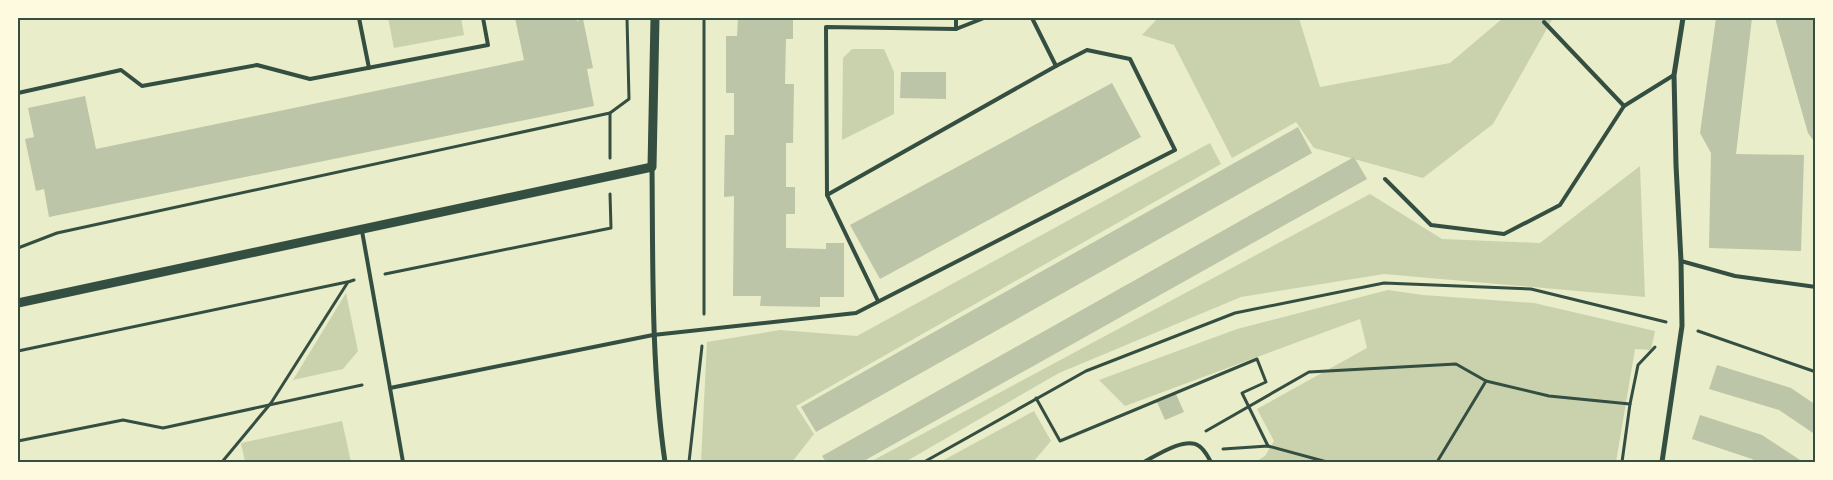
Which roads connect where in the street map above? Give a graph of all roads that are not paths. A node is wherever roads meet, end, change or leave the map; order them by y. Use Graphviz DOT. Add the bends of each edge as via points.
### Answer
graph roads {
  1 [pos="359,18"];
  2 [pos="482,18"];
  3 [pos="655,18"];
  4 [pos="956,18"];
  5 [pos="984,18"];
  6 [pos="1032,18"];
  7 [pos="1683,18"];
  8 [pos="1544,22"];
  9 [pos="956,29"];
  10 [pos="1056,66"];
  11 [pos="369,68"];
  12 [pos="1674,75"];
  13 [pos="18,92"];
  14 [pos="1624,106"];
  15 [pos="652,167"];
  16 [pos="1385,179"];
  17 [pos="827,195"];
  18 [pos="362,229"];
  19 [pos="1681,261"];
  20 [pos="1816,287"];
  21 [pos="878,301"];
  22 [pos="18,303"];
  23 [pos="653,334"];
  24 [pos="390,388"];
  25 [pos="403,462"];
  26 [pos="665,462"];
  27 [pos="1144,462"];
  28 [pos="1211,462"];
  29 [pos="1662,462"];
  1 -- 11 [label="lane"];
  2 -- 11 [label="lane" via="488,45"];
  3 -- 15 [label="street"];
  4 -- 9 [label="lane"];
  5 -- 9 [label="lane"];
  6 -- 10 [label="lane"];
  7 -- 12 [label="street"];
  8 -- 14 [label="lane"];
  9 -- 17 [label="lane" via="826,27"];
  10 -- 17 [label="lane"];
  10 -- 21 [label="lane" via="1087,50 1130,59 1175,150"];
  11 -- 13 [label="lane" via="310,79 257,65 142,86 121,70"];
  12 -- 14 [label="lane"];
  12 -- 19 [label="street"];
  14 -- 16 [label="lane" via="1560,205 1504,234 1431,225"];
  15 -- 18 [label="street"];
  15 -- 23 [label="street"];
  17 -- 21 [label="lane"];
  18 -- 22 [label="street"];
  18 -- 24 [label="lane"];
  19 -- 20 [label="lane" via="1735,276"];
  19 -- 29 [label="street" via="1682,326"];
  21 -- 23 [label="lane" via="856,312"];
  23 -- 24 [label="lane"];
  23 -- 26 [label="street"];
  24 -- 25 [label="lane"];
  27 -- 28 [label="lane" via="1188,442 1198,444"];
}
